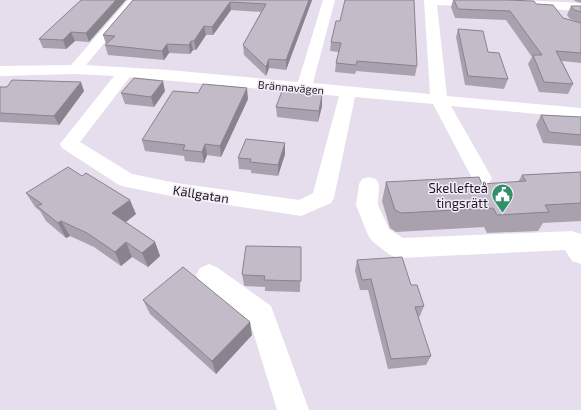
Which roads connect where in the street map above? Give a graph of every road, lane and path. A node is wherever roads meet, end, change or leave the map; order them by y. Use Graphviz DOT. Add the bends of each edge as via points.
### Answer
graph roads {
  1 [pos="134,0"];
  2 [pos="329,0"];
  3 [pos="430,0"];
  4 [pos="498,3"];
  5 [pos="513,4"];
  6 [pos="551,5"];
  7 [pos="581,7"];
  8 [pos="560,17"];
  9 [pos="75,70"];
  10 [pos="0,71"];
  11 [pos="125,73"];
  12 [pos="304,88"];
  13 [pos="348,92"];
  14 [pos="439,99"];
  15 [pos="581,113"];
  16 [pos="482,178"];
  17 [pos="369,184"];
  18 [pos="578,244"];
  19 [pos="208,275"];
  20 [pos="293,410"];
  1 -- 9 [label="street"];
  2 -- 12 [label="street"];
  3 -- 4 [label="street"];
  3 -- 14 [label="street"];
  5 -- 6 [label="street"];
  6 -- 7 [label="street"];
  6 -- 8 [label="street"];
  9 -- 10 [label="street, Brännavägen"];
  9 -- 11 [label="street, Brännavägen"];
  11 -- 12 [label="street, Brännavägen"];
  11 -- 13 [label="street, Källgatan" via="69,144 126,180 301,208 323,198"];
  12 -- 13 [label="street, Brännavägen"];
  13 -- 14 [label="street, Brännavägen"];
  14 -- 15 [label="street, Brännavägen"];
  14 -- 16 [label="street"];
  17 -- 18 [label="street" via="367,205 380,235 399,248"];
  19 -- 20 [label="street" via="261,315"];
}
